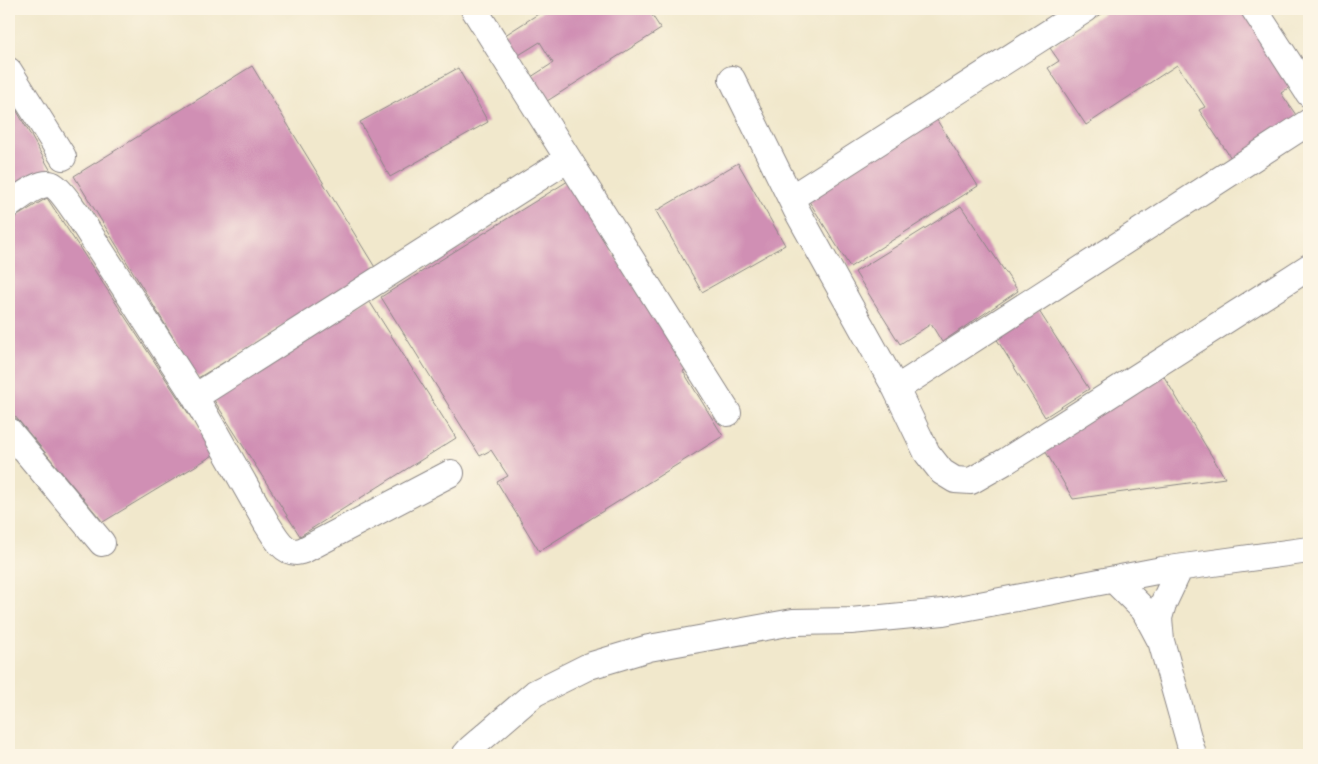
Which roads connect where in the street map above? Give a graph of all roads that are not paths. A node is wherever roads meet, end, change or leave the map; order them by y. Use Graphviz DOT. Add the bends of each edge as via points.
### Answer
graph roads {
  1 [pos="474,9"];
  2 [pos="1086,9"];
  3 [pos="1254,9"];
  4 [pos="9,70"];
  5 [pos="732,79"];
  6 [pos="1309,94"];
  7 [pos="1309,122"];
  8 [pos="63,157"];
  9 [pos="568,159"];
  10 [pos="791,198"];
  11 [pos="9,205"];
  12 [pos="1309,267"];
  13 [pos="896,389"];
  14 [pos="195,397"];
  15 [pos="728,413"];
  16 [pos="9,431"];
  17 [pos="451,473"];
  18 [pos="102,543"];
  19 [pos="1309,550"];
  20 [pos="1180,568"];
  21 [pos="1114,580"];
  22 [pos="1161,641"];
  23 [pos="466,755"];
  24 [pos="1193,755"];
  1 -- 9 [label="lane"];
  2 -- 10 [label="lane"];
  3 -- 6 [label="lane"];
  4 -- 8 [label="lane"];
  5 -- 10 [label="lane"];
  7 -- 13 [label="lane"];
  9 -- 14 [label="lane"];
  9 -- 15 [label="lane"];
  10 -- 13 [label="lane"];
  11 -- 14 [label="lane" via="35,187 53,185 58,190 77,214"];
  12 -- 13 [label="lane" via="971,481 955,480 932,460"];
  14 -- 17 [label="lane" via="267,524 287,550 304,550"];
  16 -- 18 [label="lane"];
  19 -- 20 [label="lane"];
  20 -- 21 [label="lane"];
  20 -- 22 [label="lane" via="1159,618"];
  21 -- 22 [label="lane" via="1144,610"];
  21 -- 23 [label="lane" via="943,612 851,621 793,622 649,648 589,666 535,693"];
  22 -- 24 [label="lane"];
}
